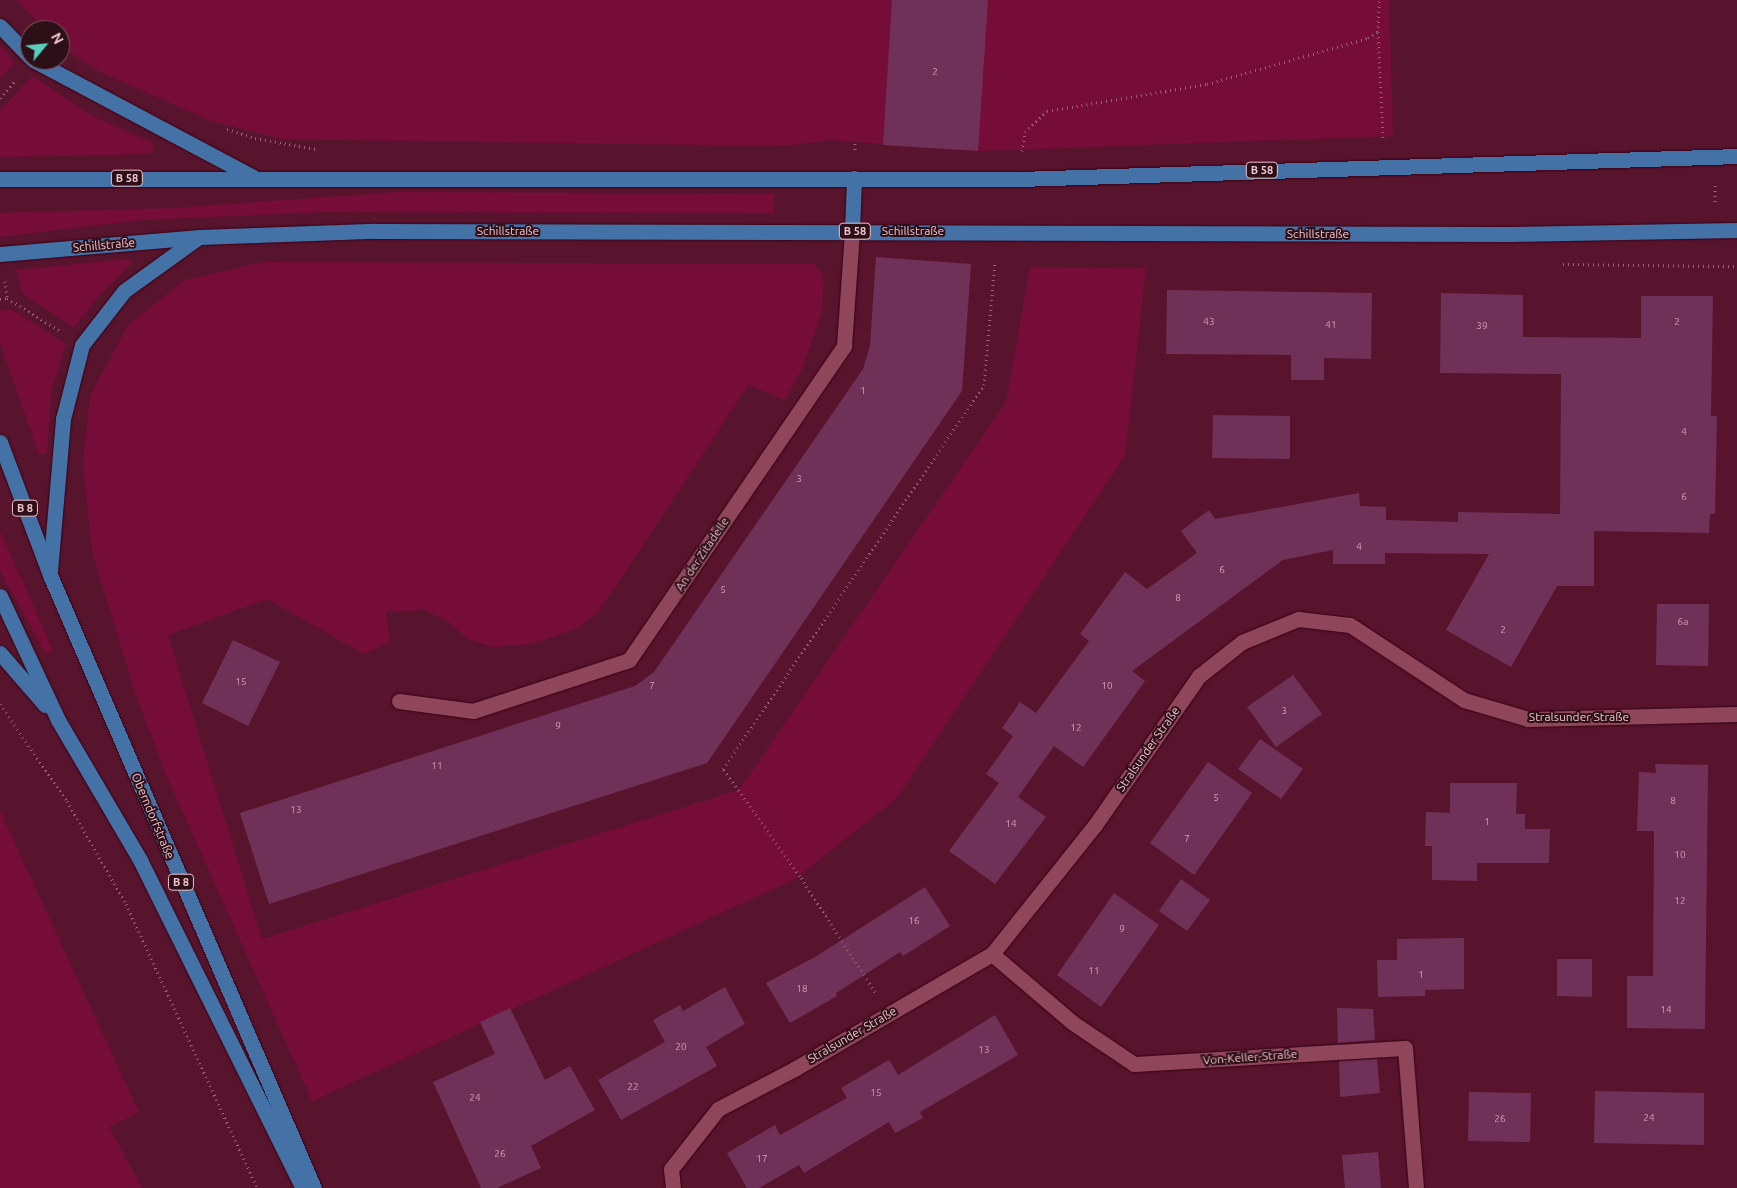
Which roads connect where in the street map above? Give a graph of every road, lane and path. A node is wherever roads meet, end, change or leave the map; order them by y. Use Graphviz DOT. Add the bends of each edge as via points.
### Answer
graph roads {
  1 [pos="1379,0"];
  2 [pos="0,26"];
  3 [pos="1378,32"];
  4 [pos="20,47"];
  5 [pos="52,70"];
  6 [pos="219,127"];
  7 [pos="320,150"];
  8 [pos="1715,156"];
  9 [pos="1737,156"];
  10 [pos="1385,166"];
  11 [pos="254,178"];
  12 [pos="854,178"];
  13 [pos="0,179"];
  14 [pos="1019,179"];
  15 [pos="1715,230"];
  16 [pos="1737,230"];
  17 [pos="852,231"];
  18 [pos="998,232"];
  19 [pos="199,237"];
  20 [pos="0,254"];
  21 [pos="1716,266"];
  22 [pos="0,299"];
  23 [pos="82,345"];
  24 [pos="0,442"];
  25 [pos="50,575"];
  26 [pos="0,596"];
  27 [pos="0,654"];
  28 [pos="399,701"];
  29 [pos="0,704"];
  30 [pos="1737,714"];
  31 [pos="58,720"];
  32 [pos="992,954"];
  33 [pos="888,1014"];
  34 [pos="258,1188"];
  35 [pos="303,1188"];
  36 [pos="314,1188"];
  37 [pos="673,1188"];
  38 [pos="1416,1188"];
  1 -- 3 [label="path"];
  2 -- 4 [label="main road"];
  3 -- 10 [label="path"];
  3 -- 14 [label="path" via="1279,66 1207,84 1047,111 1025,132"];
  5 -- 11 [label="main road"];
  6 -- 7 [label="path" via="255,138"];
  8 -- 9 [label="main road, B 58"];
  8 -- 10 [label="main road, B 58"];
  8 -- 15 [label="path"];
  10 -- 14 [label="main road, B 58"];
  11 -- 12 [label="main road, B 58"];
  11 -- 13 [label="main road, B 58"];
  12 -- 14 [label="main road, B 58"];
  12 -- 17 [label="main road"];
  15 -- 16 [label="main road, Schillstraße / B 58"];
  15 -- 18 [label="main road, Schillstraße / B 58" via="1510,234"];
  15 -- 21 [label="path"];
  17 -- 18 [label="main road, Schillstraße / B 58"];
  17 -- 19 [label="main road, Schillstraße / B 58" via="375,231"];
  17 -- 28 [label="street, An der Zitadelle" via="844,346 629,660 473,711"];
  18 -- 33 [label="path" via="984,385 723,769 800,876"];
  19 -- 20 [label="main road, Schillstraße / B 58"];
  19 -- 23 [label="main road" via="124,291"];
  22 -- 23 [label="path" via="7,298"];
  23 -- 25 [label="main road" via="63,419"];
  24 -- 25 [label="main road, Oberndorfstraße / B 8"];
  25 -- 36 [label="main road, Oberndorfstraße / B 8"];
  26 -- 31 [label="main road, B 8"];
  27 -- 31 [label="main road, B 8"];
  29 -- 34 [label="path" via="67,801 126,904"];
  30 -- 32 [label="street, Stralsunder Straße" via="1528,719 1464,700 1350,625 1298,619 1242,642 1199,676 1095,825"];
  31 -- 35 [label="main road, B 8" via="140,860"];
  32 -- 33 [label="street, Stralsunder Straße"];
  32 -- 38 [label="street, Von-Keller-Straße" via="1073,1024 1134,1064 1405,1048"];
  33 -- 37 [label="street, Stralsunder Straße" via="718,1109 671,1170"];
}
